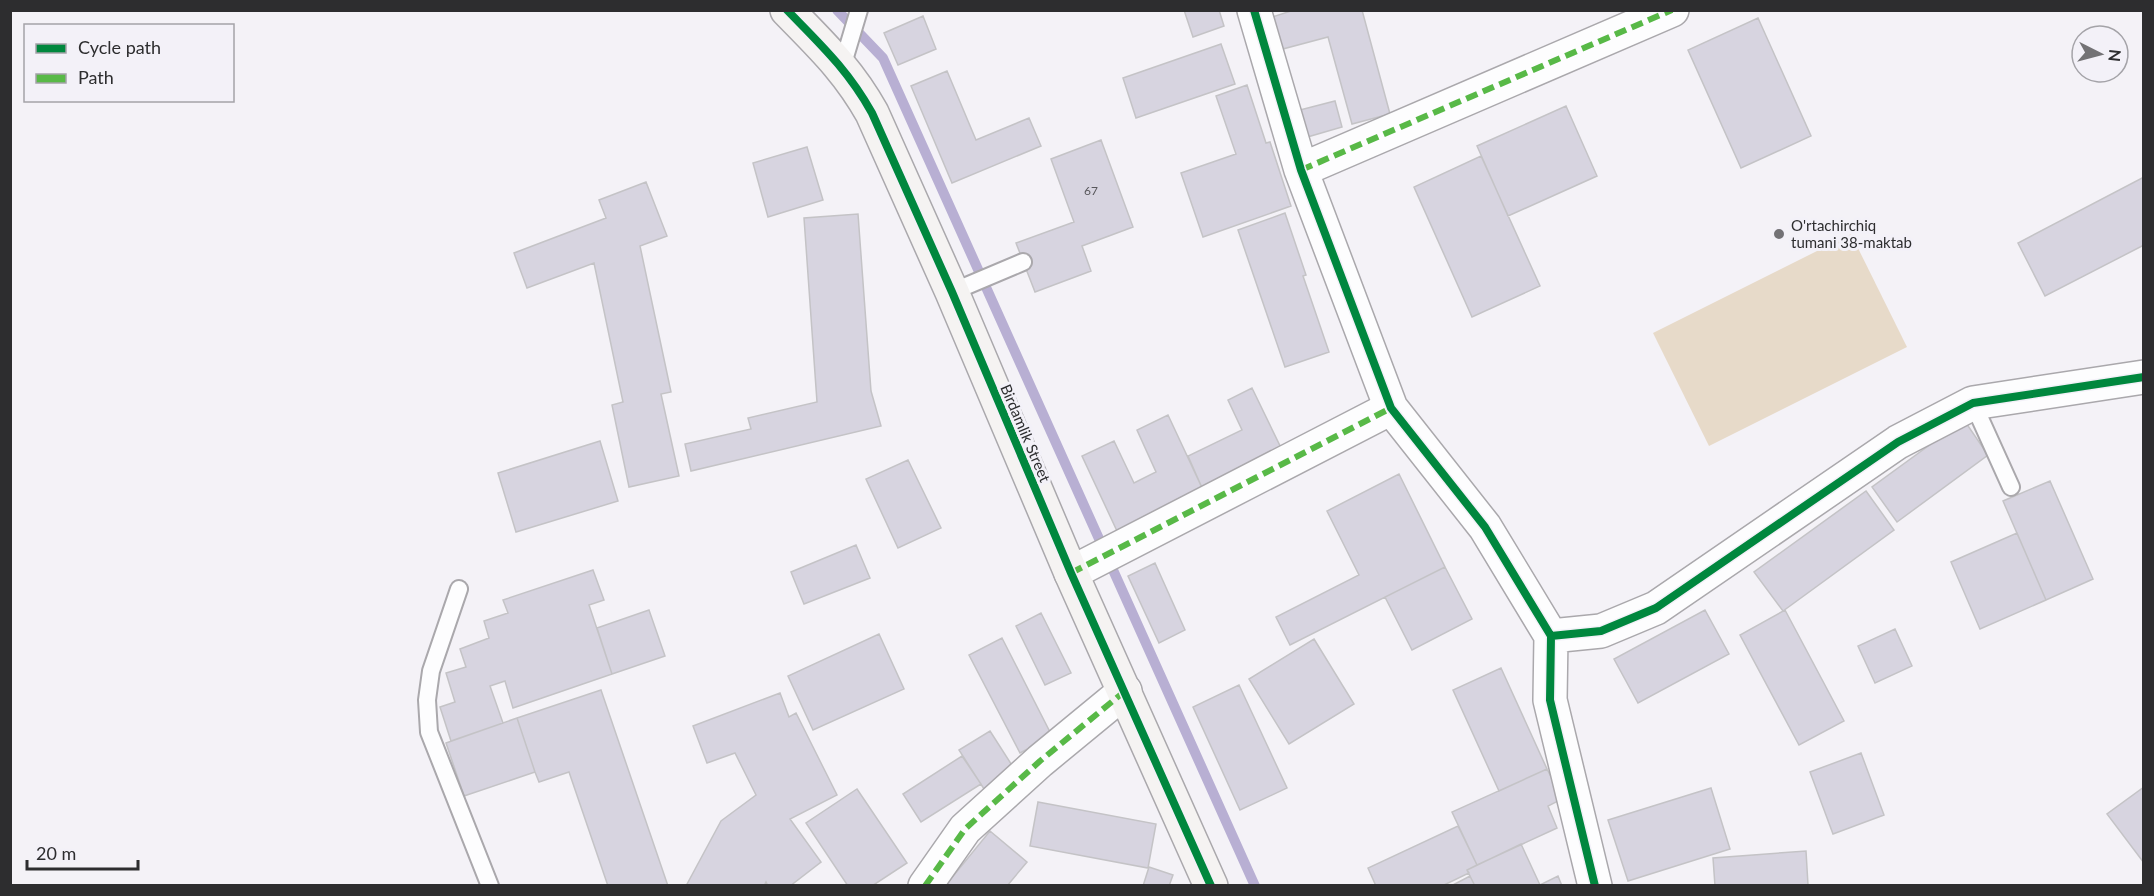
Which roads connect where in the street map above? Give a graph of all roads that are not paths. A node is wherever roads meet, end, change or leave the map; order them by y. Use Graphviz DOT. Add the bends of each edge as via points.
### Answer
graph roads {
  1 [pos="788,10"];
  2 [pos="859,10"];
  3 [pos="1254,10"];
  4 [pos="1672,10"];
  5 [pos="842,67"];
  6 [pos="1301,170"];
  7 [pos="1023,262"];
  8 [pos="952,292"];
  9 [pos="2144,377"];
  10 [pos="1973,403"];
  11 [pos="1391,408"];
  12 [pos="2011,487"];
  13 [pos="1071,573"];
  14 [pos="459,589"];
  15 [pos="1551,636"];
  16 [pos="1125,692"];
  17 [pos="486,884"];
  18 [pos="925,885"];
  19 [pos="1210,885"];
  20 [pos="1594,885"];
  1 -- 5 [label="street, Birdamlik Street"];
  2 -- 5 [label="lane"];
  3 -- 6 [label="street"];
  4 -- 6 [label="street"];
  5 -- 8 [label="street, Birdamlik Street" via="872,113"];
  6 -- 11 [label="street"];
  7 -- 8 [label="lane"];
  8 -- 13 [label="street, Birdamlik Street"];
  9 -- 10 [label="street"];
  10 -- 12 [label="lane"];
  10 -- 15 [label="street" via="1898,442 1656,608 1602,631"];
  11 -- 13 [label="street"];
  11 -- 15 [label="street" via="1485,527"];
  13 -- 16 [label="street, Birdamlik Street"];
  14 -- 17 [label="lane" via="431,671 427,700 429,732"];
  15 -- 20 [label="street" via="1550,700"];
  16 -- 18 [label="street" via="1040,761 965,830"];
  16 -- 19 [label="street, Birdamlik Street"];
}
